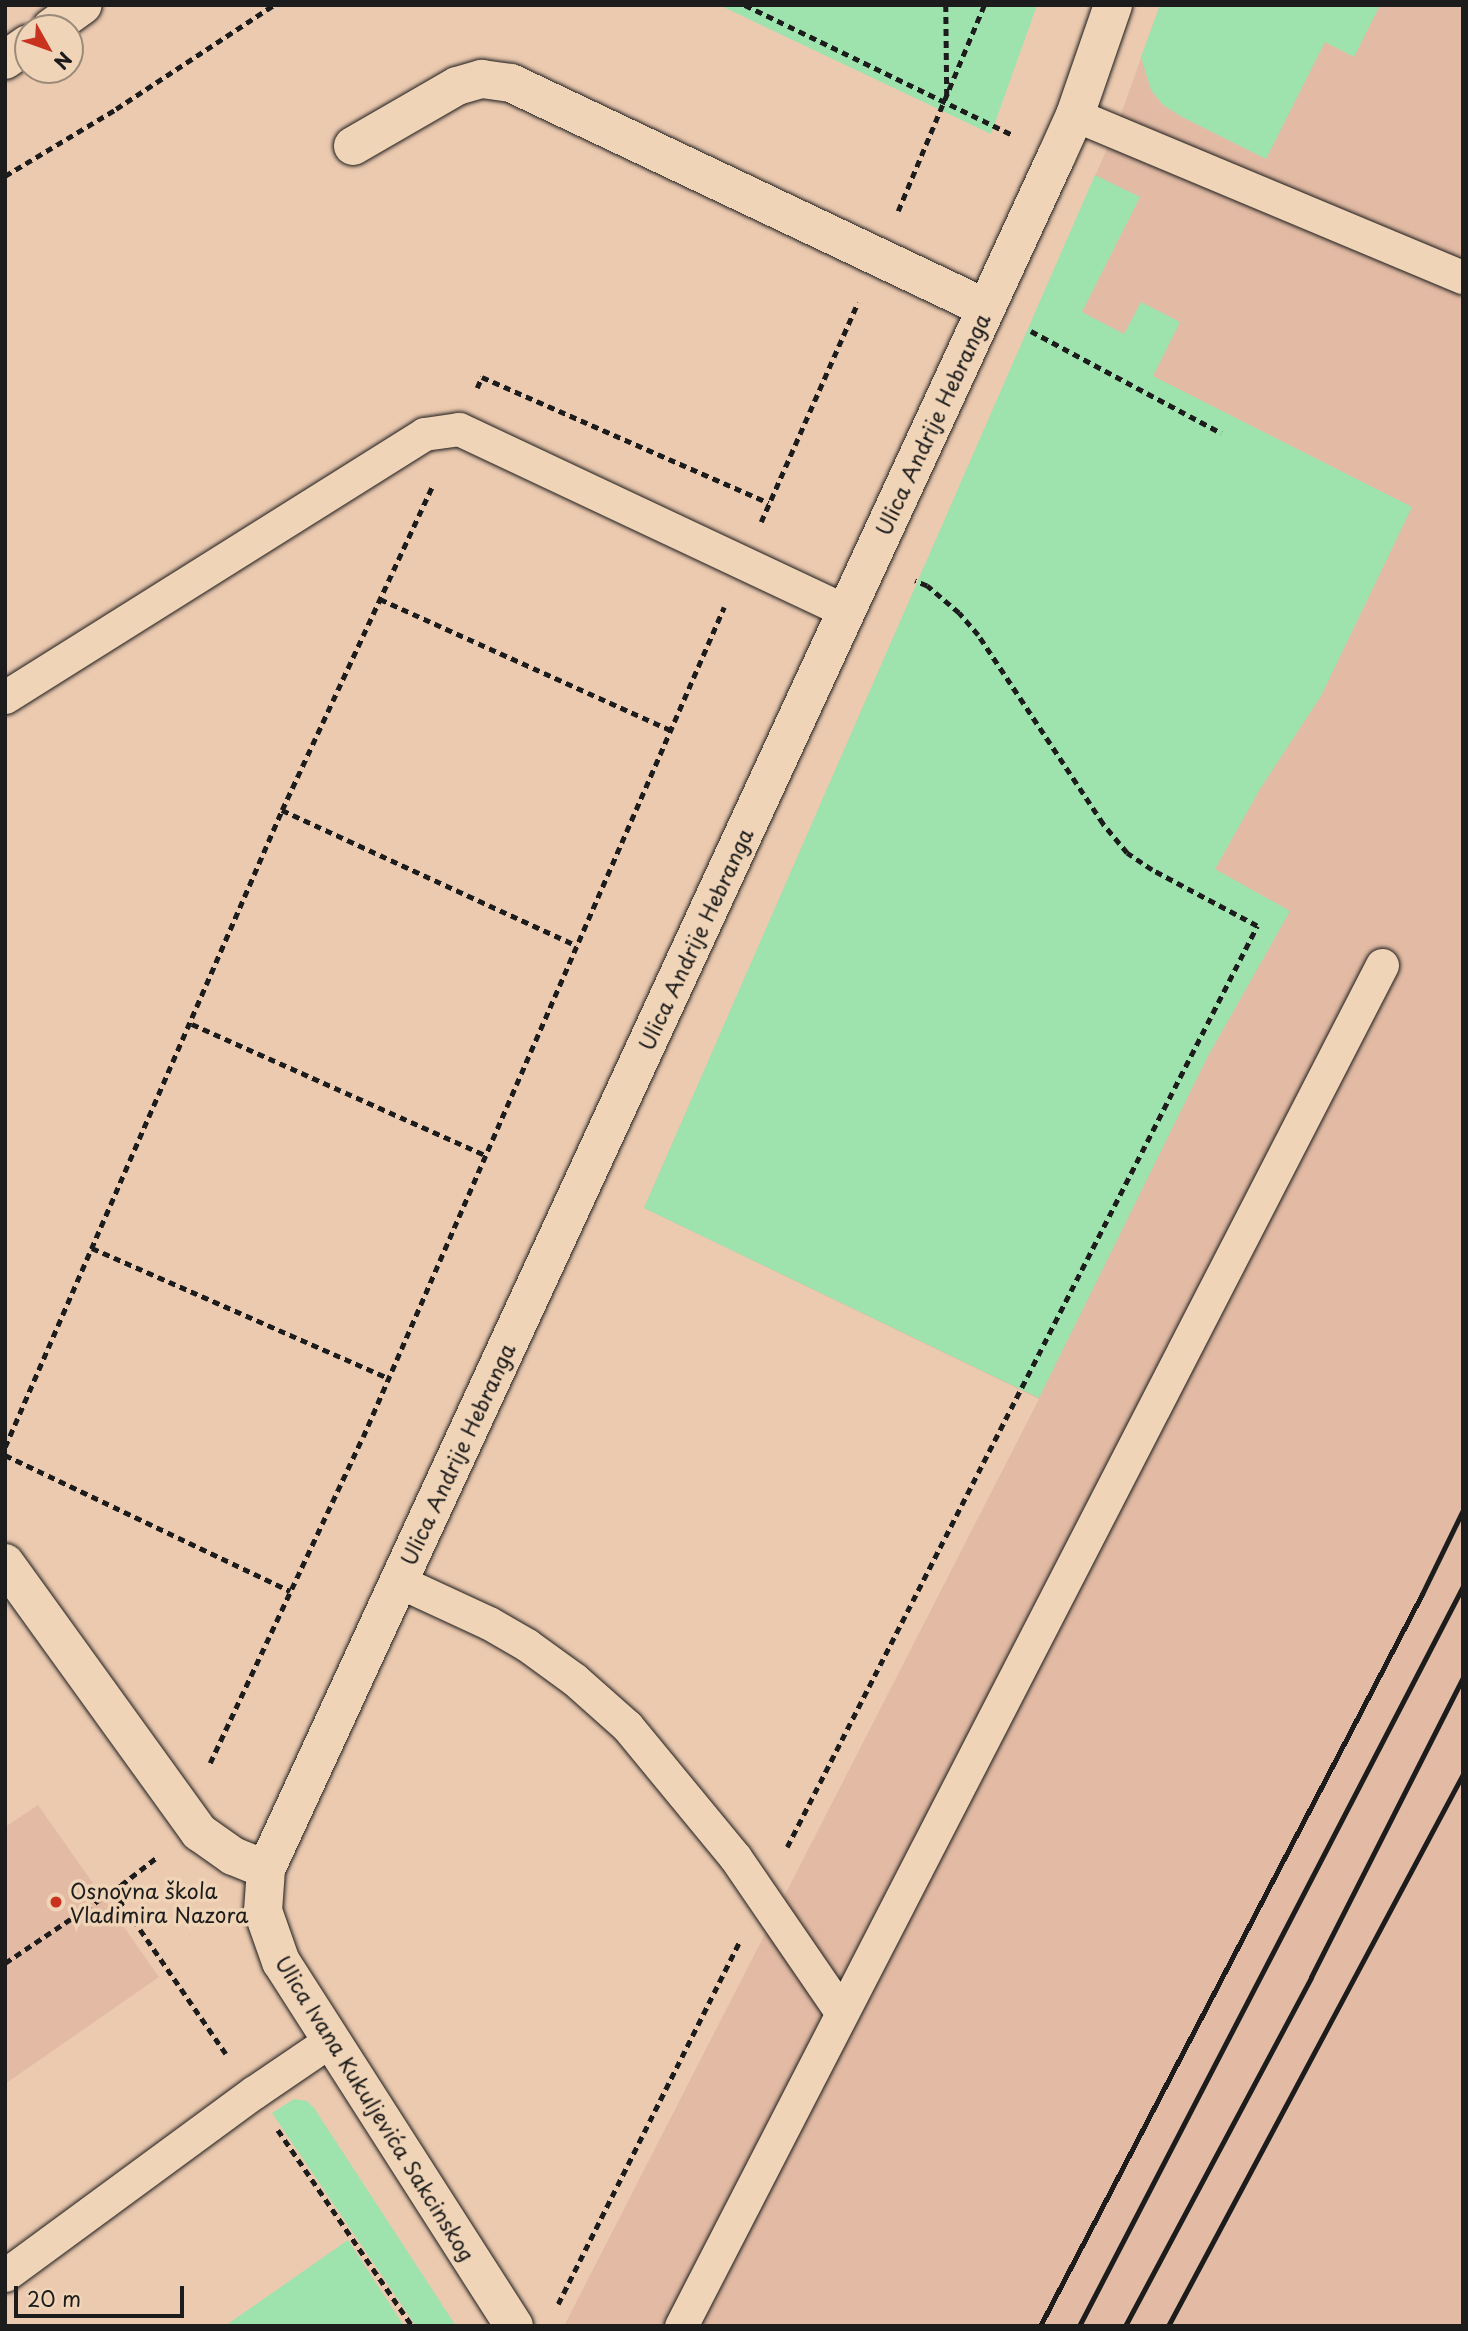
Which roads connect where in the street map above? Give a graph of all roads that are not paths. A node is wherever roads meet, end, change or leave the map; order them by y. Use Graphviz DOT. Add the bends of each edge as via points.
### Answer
graph roads {
  1 [pos="1113,5"];
  2 [pos="1075,115"];
  3 [pos="353,146"];
  4 [pos="1463,277"];
  5 [pos="986,307"];
  6 [pos="846,611"];
  7 [pos="5,697"];
  8 [pos="1382,965"];
  9 [pos="5,1563"];
  10 [pos="398,1581"];
  11 [pos="266,1869"];
  12 [pos="842,2013"];
  13 [pos="331,2040"];
  14 [pos="5,2275"];
  15 [pos="514,2326"];
  16 [pos="681,2326"];
  1 -- 2 [label="main road, Ulica Andrije Hebranga"];
  2 -- 4 [label="lane"];
  2 -- 5 [label="main road, Ulica Andrije Hebranga"];
  3 -- 5 [label="main road" via="457,86 482,79 511,83"];
  5 -- 6 [label="main road, Ulica Andrije Hebranga"];
  6 -- 7 [label="lane" via="459,429 424,434"];
  6 -- 10 [label="main road, Ulica Andrije Hebranga"];
  8 -- 12 [label="lane"];
  9 -- 11 [label="main road" via="199,1832 233,1856"];
  10 -- 11 [label="main road, Ulica Andrije Hebranga"];
  10 -- 12 [label="lane" via="489,1623 575,1679 628,1726 762,1896"];
  11 -- 13 [label="main road, Ulica Ivana Kukuljevića Sakcinskog" via="263,1911 281,1962"];
  12 -- 16 [label="lane"];
  13 -- 14 [label="lane"];
  13 -- 15 [label="main road, Ulica Ivana Kukuljevića Sakcinskog"];
}
